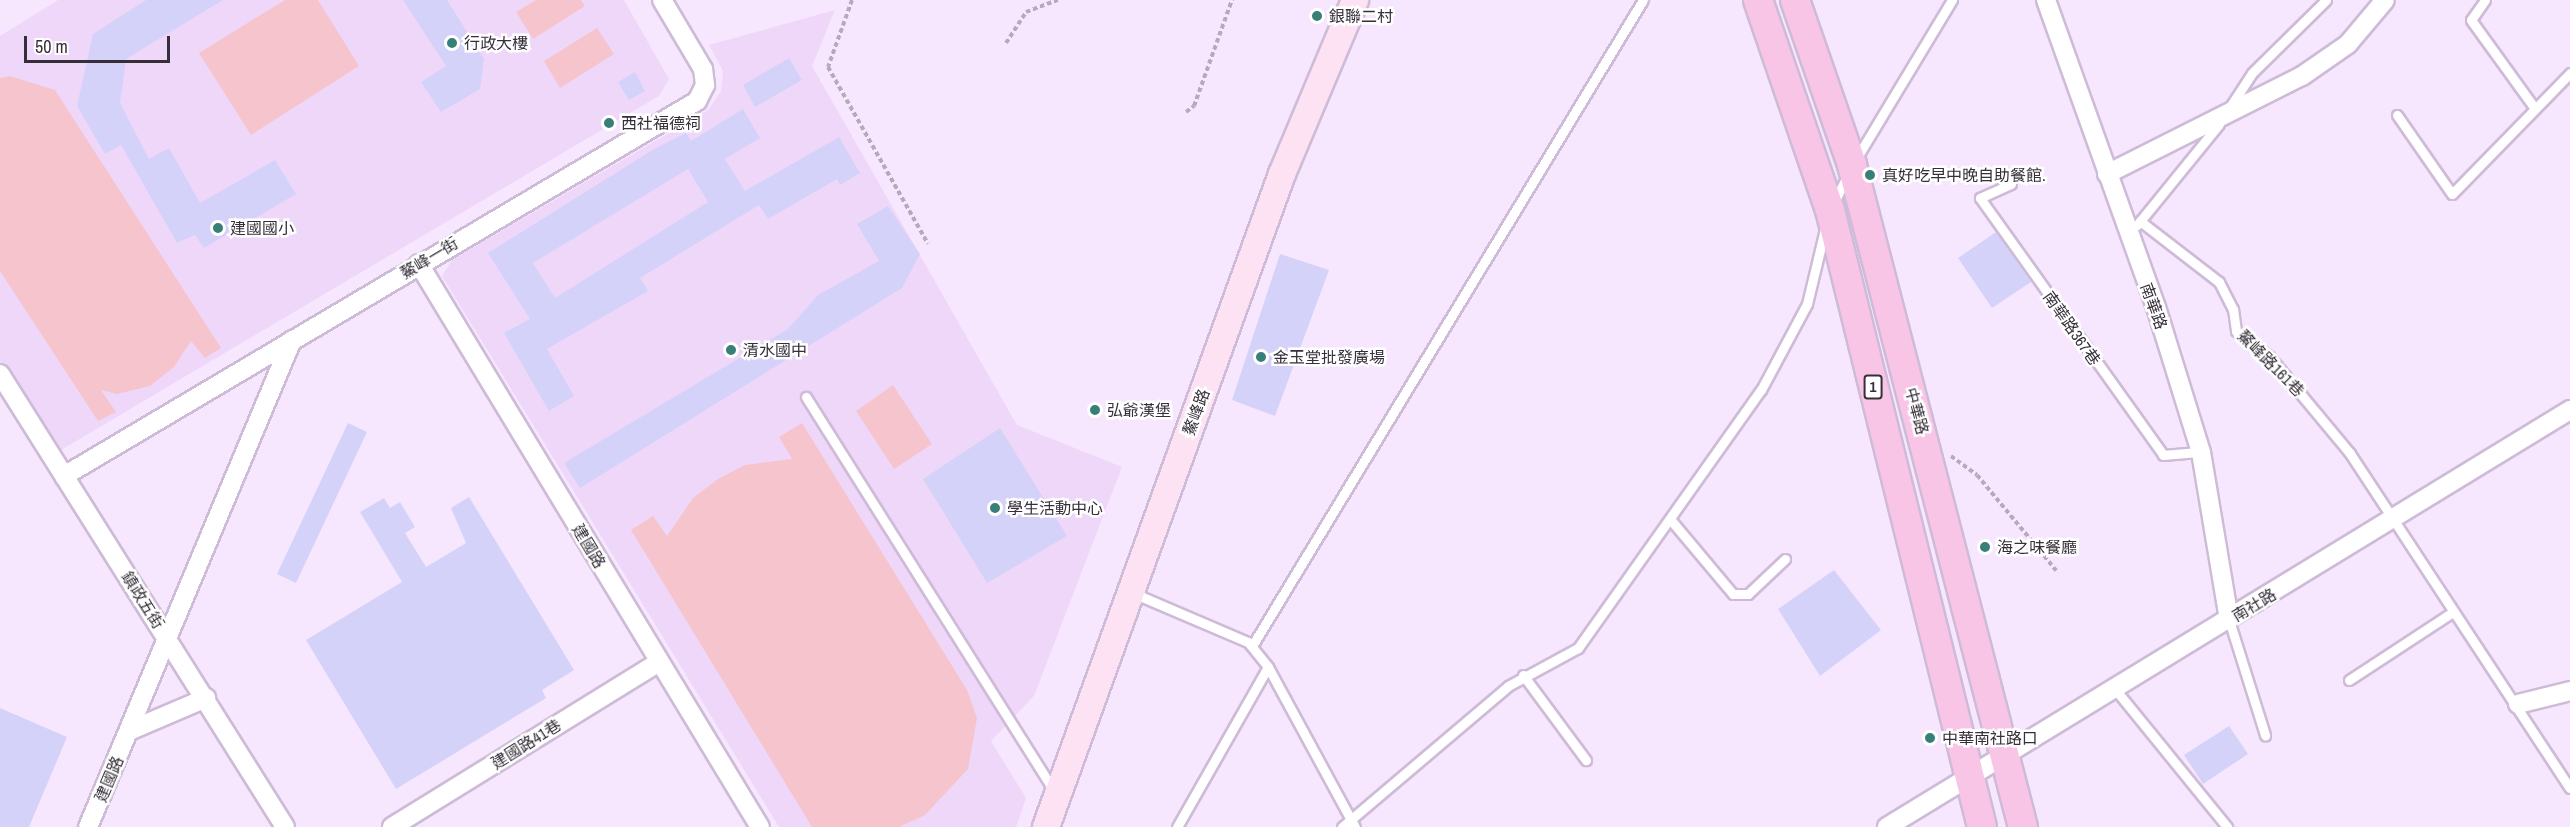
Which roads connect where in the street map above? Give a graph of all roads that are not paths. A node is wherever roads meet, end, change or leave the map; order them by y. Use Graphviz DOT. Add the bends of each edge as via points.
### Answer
graph roads {
  1 [pos="662,0"];
  2 [pos="1355,0"];
  3 [pos="1643,0"];
  4 [pos="1758,0"];
  5 [pos="1795,0"];
  6 [pos="1952,0"];
  7 [pos="2046,0"];
  8 [pos="2326,0"];
  9 [pos="2385,0"];
  10 [pos="2485,0"];
  11 [pos="2570,73"];
  12 [pos="2533,106"];
  13 [pos="2397,115"];
  14 [pos="2221,120"];
  15 [pos="1852,165"];
  16 [pos="2107,174"];
  17 [pos="2011,184"];
  18 [pos="1830,210"];
  19 [pos="2139,221"];
  20 [pos="2127,240"];
  21 [pos="420,264"];
  22 [pos="292,340"];
  23 [pos="0,374"];
  24 [pos="806,397"];
  25 [pos="2570,410"];
  26 [pos="2201,453"];
  27 [pos="64,476"];
  28 [pos="1670,519"];
  29 [pos="2392,521"];
  30 [pos="1785,559"];
  31 [pos="1133,593"];
  32 [pos="2453,612"];
  33 [pos="2229,620"];
  34 [pos="169,640"];
  35 [pos="1252,646"];
  36 [pos="659,662"];
  37 [pos="1268,667"];
  38 [pos="1523,675"];
  39 [pos="2349,680"];
  40 [pos="2115,689"];
  41 [pos="2570,691"];
  42 [pos="206,698"];
  43 [pos="2518,704"];
  44 [pos="129,731"];
  45 [pos="2265,735"];
  46 [pos="2005,755"];
  47 [pos="1586,760"];
  48 [pos="1971,779"];
  49 [pos="2570,788"];
  50 [pos="1057,796"];
  51 [pos="1350,816"];
  52 [pos="88,827"];
  53 [pos="285,827"];
  54 [pos="392,827"];
  55 [pos="760,827"];
  56 [pos="1046,827"];
  57 [pos="1177,827"];
  58 [pos="1342,827"];
  59 [pos="1355,827"];
  60 [pos="1887,827"];
  61 [pos="1982,827"];
  62 [pos="2023,827"];
  63 [pos="2228,827"];
  1 -- 21 [label="street, 鰲峰一街" via="702,69 705,85 697,101"];
  2 -- 31 [label="street, 鰲峰路" via="1282,174"];
  3 -- 35 [label="lane"];
  4 -- 18 [label="main road, 1"];
  5 -- 15 [label="main road, 中華路 / 1"];
  6 -- 15 [label="lane" via="1909,63"];
  7 -- 16 [label="street, 南華路"];
  8 -- 14 [label="lane" via="2252,73"];
  9 -- 14 [label="street" via="2348,44"];
  10 -- 12 [label="lane" via="2471,20 2475,31"];
  11 -- 12 [label="lane"];
  12 -- 13 [label="lane" via="2452,194"];
  14 -- 16 [label="street"];
  14 -- 19 [label="lane"];
  15 -- 18 [label="lane"];
  15 -- 46 [label="main road, 中華路 / 1"];
  16 -- 20 [label="street, 南華路"];
  17 -- 26 [label="lane, 南華路367巷" via="1980,198 2163,455"];
  18 -- 28 [label="lane" via="1807,304 1761,390"];
  18 -- 48 [label="main road, 1"];
  19 -- 20 [label="lane"];
  19 -- 29 [label="lane, 鰲峰路161巷" via="2219,282 2233,309 2236,331 2270,357 2315,408"];
  20 -- 26 [label="street, 南華路" via="2156,307"];
  21 -- 22 [label="street, 鰲峰一街"];
  21 -- 36 [label="street, 建國路"];
  22 -- 27 [label="street, 鰲峰一街"];
  22 -- 34 [label="street, 建國路"];
  23 -- 27 [label="street, 鎮政五街"];
  24 -- 50 [label="lane"];
  25 -- 29 [label="street, 南社路"];
  26 -- 33 [label="street, 南華路"];
  27 -- 34 [label="street, 鎮政五街"];
  28 -- 30 [label="lane" via="1733,594 1748,594"];
  28 -- 38 [label="lane" via="1578,648"];
  29 -- 32 [label="lane"];
  29 -- 33 [label="street, 南社路"];
  31 -- 35 [label="lane"];
  31 -- 50 [label="street, 鰲峰路"];
  32 -- 39 [label="lane"];
  32 -- 43 [label="lane"];
  33 -- 40 [label="street, 南社路"];
  33 -- 45 [label="lane"];
  34 -- 42 [label="street, 鎮政五街"];
  34 -- 44 [label="street, 建國路"];
  35 -- 37 [label="lane"];
  36 -- 54 [label="street, 建國路41巷"];
  36 -- 55 [label="street, 建國路"];
  37 -- 51 [label="lane"];
  37 -- 57 [label="lane"];
  38 -- 47 [label="lane"];
  38 -- 51 [label="lane"];
  40 -- 46 [label="street, 南社路"];
  40 -- 63 [label="lane"];
  41 -- 43 [label="street"];
  42 -- 44 [label="street"];
  42 -- 53 [label="street, 鎮政五街"];
  43 -- 49 [label="lane"];
  44 -- 52 [label="street, 建國路"];
  46 -- 48 [label="street, 南社路"];
  46 -- 62 [label="main road, 中華路 / 1"];
  48 -- 60 [label="street, 南社路"];
  48 -- 61 [label="main road, 1"];
  50 -- 56 [label="street, 鰲峰路"];
  51 -- 58 [label="lane"];
  51 -- 59 [label="lane"];
}
